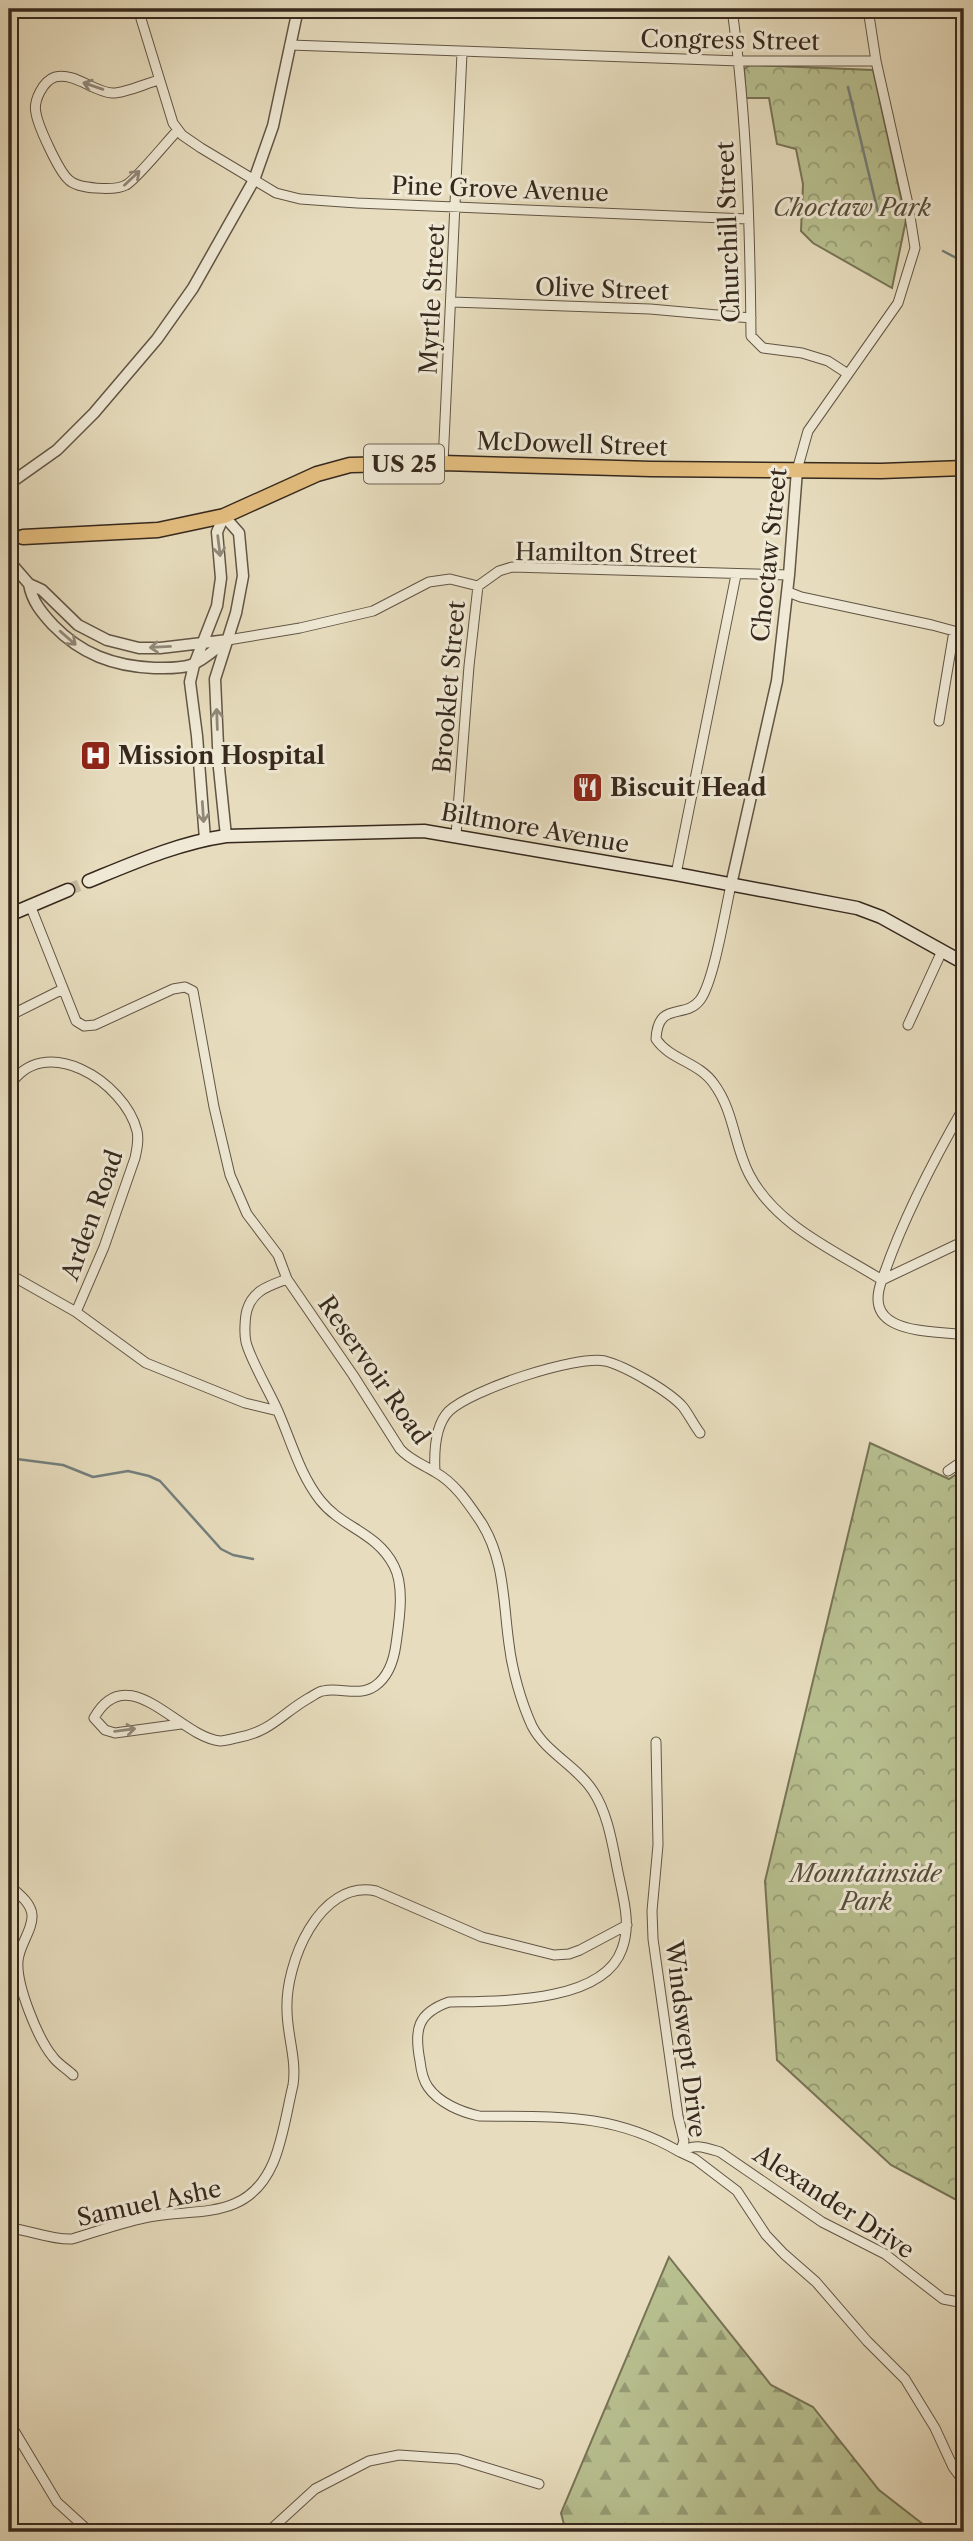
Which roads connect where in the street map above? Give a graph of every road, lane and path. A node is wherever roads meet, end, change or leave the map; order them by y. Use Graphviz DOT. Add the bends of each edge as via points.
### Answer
graph roads {
  1 [pos="138,9"];
  2 [pos="298,9"];
  3 [pos="732,9"];
  4 [pos="868,9"];
  5 [pos="957,9"];
  6 [pos="964,14"];
  7 [pos="290,45"];
  8 [pos="462,52"];
  9 [pos="740,61"];
  10 [pos="876,61"];
  11 [pos="159,80"];
  12 [pos="178,130"];
  13 [pos="254,180"];
  14 [pos="455,206"];
  15 [pos="748,219"];
  16 [pos="452,302"];
  17 [pos="751,318"];
  18 [pos="848,373"];
  19 [pos="443,463"];
  20 [pos="964,468"];
  21 [pos="797,470"];
  22 [pos="9,484"];
  23 [pos="224,516"];
  24 [pos="23,537"];
  25 [pos="9,561"];
  26 [pos="736,575"];
  27 [pos="789,575"];
  28 [pos="29,584"];
  29 [pos="478,586"];
  30 [pos="788,592"];
  31 [pos="228,640"];
  32 [pos="202,643"];
  33 [pos="194,665"];
  34 [pos="939,721"];
  35 [pos="456,835"];
  36 [pos="226,836"];
  37 [pos="205,839"];
  38 [pos="676,874"];
  39 [pos="89,881"];
  40 [pos="731,884"];
  41 [pos="68,890"];
  42 [pos="30,905"];
  43 [pos="9,915"];
  44 [pos="942,951"];
  45 [pos="964,963"];
  46 [pos="63,989"];
  47 [pos="9,1016"];
  48 [pos="908,1025"];
  49 [pos="9,1067"];
  50 [pos="11,1083"];
  51 [pos="964,1107"];
  52 [pos="964,1241"];
  53 [pos="9,1274"];
  54 [pos="287,1279"];
  55 [pos="882,1280"];
  56 [pos="76,1312"];
  57 [pos="964,1335"];
  58 [pos="278,1411"];
  59 [pos="700,1433"];
  60 [pos="964,1460"];
  61 [pos="948,1471"];
  62 [pos="435,1472"];
  63 [pos="181,1724"];
  64 [pos="656,1742"];
  65 [pos="9,1885"];
  66 [pos="627,1925"];
  67 [pos="74,2075"];
  68 [pos="680,2152"];
  69 [pos="9,2228"];
  70 [pos="964,2302"];
  71 [pos="9,2422"];
  72 [pos="964,2482"];
  73 [pos="540,2484"];
  74 [pos="90,2532"];
  75 [pos="268,2532"];
  1 -- 11 [label="street"];
  2 -- 7 [label="street"];
  3 -- 9 [label="street, Churchill Street"];
  4 -- 10 [label="street, Choctaw Street"];
  5 -- 6 [label="street"];
  7 -- 8 [label="street, Congress Street"];
  7 -- 13 [label="street" via="273,126"];
  8 -- 9 [label="street, Congress Street"];
  8 -- 14 [label="street, Myrtle Street"];
  9 -- 10 [label="street, Congress Street"];
  9 -- 15 [label="street, Churchill Street"];
  10 -- 18 [label="street, Choctaw Street" via="915,248 898,303"];
  11 -- 12 [label="street"];
  11 -- 12 [label="street, one-way" via="112,93 68,77 55,77 37,98 35,112 57,164 76,186 126,185"];
  12 -- 13 [label="street, Pine Grove Avenue"];
  13 -- 14 [label="street, Pine Grove Avenue" via="276,193 300,199"];
  13 -- 22 [label="street" via="193,288 158,339 74,434"];
  14 -- 15 [label="street, Pine Grove Avenue"];
  14 -- 16 [label="street, Myrtle Street"];
  15 -- 17 [label="street, Churchill Street"];
  16 -- 17 [label="street, Olive Street" via="650,309"];
  16 -- 19 [label="street, Myrtle Street"];
  17 -- 18 [label="street, Churchill Street" via="751,336 764,348 802,353"];
  18 -- 21 [label="street, Choctaw Street" via="808,431"];
  19 -- 21 [label="main road, McDowell Street / US 25"];
  19 -- 23 [label="main road, McDowell Street / US 25" via="350,465 317,474"];
  20 -- 21 [label="main road, McDowell Street / US 25"];
  21 -- 27 [label="street, Choctaw Street"];
  23 -- 24 [label="main road, McDowell Street / US 25" via="159,530"];
  23 -- 31 [label="street" via="239,533 243,576"];
  23 -- 32 [label="street, one-way" via="217,532 219,596"];
  25 -- 28 [label="street"];
  26 -- 27 [label="street, Hamilton Street"];
  26 -- 29 [label="street, Hamilton Street" via="512,567"];
  26 -- 38 [label="street"];
  27 -- 30 [label="street, Choctaw Street"];
  32 -- 28 [label="street, one-way" via="139,648 107,640 78,625 42,590"];
  28 -- 33 [label="street, one-way" via="43,614 82,650 136,667"];
  29 -- 31 [label="street" via="450,579 429,582 373,611"];
  29 -- 35 [label="street, Brooklet Street"];
  30 -- 34 [label="street" via="954,631"];
  30 -- 40 [label="street, Choctaw Street" via="777,681"];
  31 -- 32 [label="street"];
  31 -- 33 [label="street"];
  36 -- 31 [label="street, one-way" via="215,679"];
  32 -- 33 [label="street"];
  33 -- 37 [label="street, one-way" via="190,682"];
  35 -- 36 [label="main road, Biltmore Avenue" via="407,831"];
  35 -- 38 [label="main road, Biltmore Avenue"];
  36 -- 37 [label="main road, Biltmore Avenue"];
  37 -- 39 [label="main road, Biltmore Avenue"];
  38 -- 40 [label="main road, Biltmore Avenue"];
  40 -- 44 [label="main road, Biltmore Avenue" via="858,908"];
  40 -- 55 [label="street" via="699,1002 669,1012 656,1028 656,1038 670,1053 701,1069 716,1086 726,1102 749,1174 779,1214"];
  41 -- 42 [label="main road"];
  42 -- 43 [label="main road"];
  42 -- 46 [label="street"];
  44 -- 45 [label="main road, Biltmore Avenue"];
  44 -- 48 [label="street"];
  46 -- 47 [label="street"];
  46 -- 54 [label="street, Reservoir Road" via="76,1021 84,1026 173,989 193,991 230,1175 247,1214 278,1255"];
  49 -- 50 [label="street"];
  50 -- 56 [label="street, Arden Road" via="42,1062 71,1065 109,1088 137,1131 135,1158"];
  51 -- 55 [label="street"];
  52 -- 55 [label="street"];
  53 -- 56 [label="street"];
  54 -- 58 [label="street" via="259,1290 247,1310 246,1341"];
  54 -- 62 [label="street, Reservoir Road" via="400,1449"];
  55 -- 57 [label="street" via="877,1304 888,1321"];
  56 -- 58 [label="street" via="146,1363"];
  58 -- 63 [label="street" via="300,1469 320,1500 337,1518 373,1538 395,1568 399,1586 396,1646 389,1671 374,1687 354,1692 323,1690 291,1708 272,1726 249,1736 220,1741"];
  59 -- 62 [label="street" via="682,1406 666,1393 606,1362 584,1360 553,1366 467,1399 448,1412 433,1452"];
  60 -- 61 [label="street"];
  62 -- 66 [label="street, Reservoir Road" via="454,1486 482,1524 500,1565 509,1648 532,1725 541,1740 584,1777 603,1809"];
  63 -- 63 [label="street, one-way" via="147,1699 120,1695 102,1704 94,1718 115,1733"];
  64 -- 68 [label="street, Windswept Drive" via="658,1845 653,1939 684,2141"];
  65 -- 67 [label="street" via="28,1903 32,1914 17,1964 37,2033 54,2059"];
  66 -- 68 [label="street, Reservoir Road" via="618,1958 592,1983 527,1998 449,2002 428,2012 417,2032 422,2071 427,2086 439,2099 465,2113 598,2121 640,2133"];
  66 -- 69 [label="street, Samuel Ashe" via="580,1950 554,1955 482,1937 376,1891 341,1895 320,1914 290,1974 286,2011 293,2085 274,2162 256,2190 229,2207 146,2218 72,2239"];
  68 -- 70 [label="street, Alexander Drive" via="690,2146 720,2152 822,2222 885,2254 943,2299"];
  68 -- 72 [label="street, Windswept Drive" via="737,2191 766,2235 816,2281 905,2379"];
  71 -- 74 [label="street" via="57,2502"];
  73 -- 75 [label="street" via="458,2459 399,2455 369,2461 315,2489"];
}
